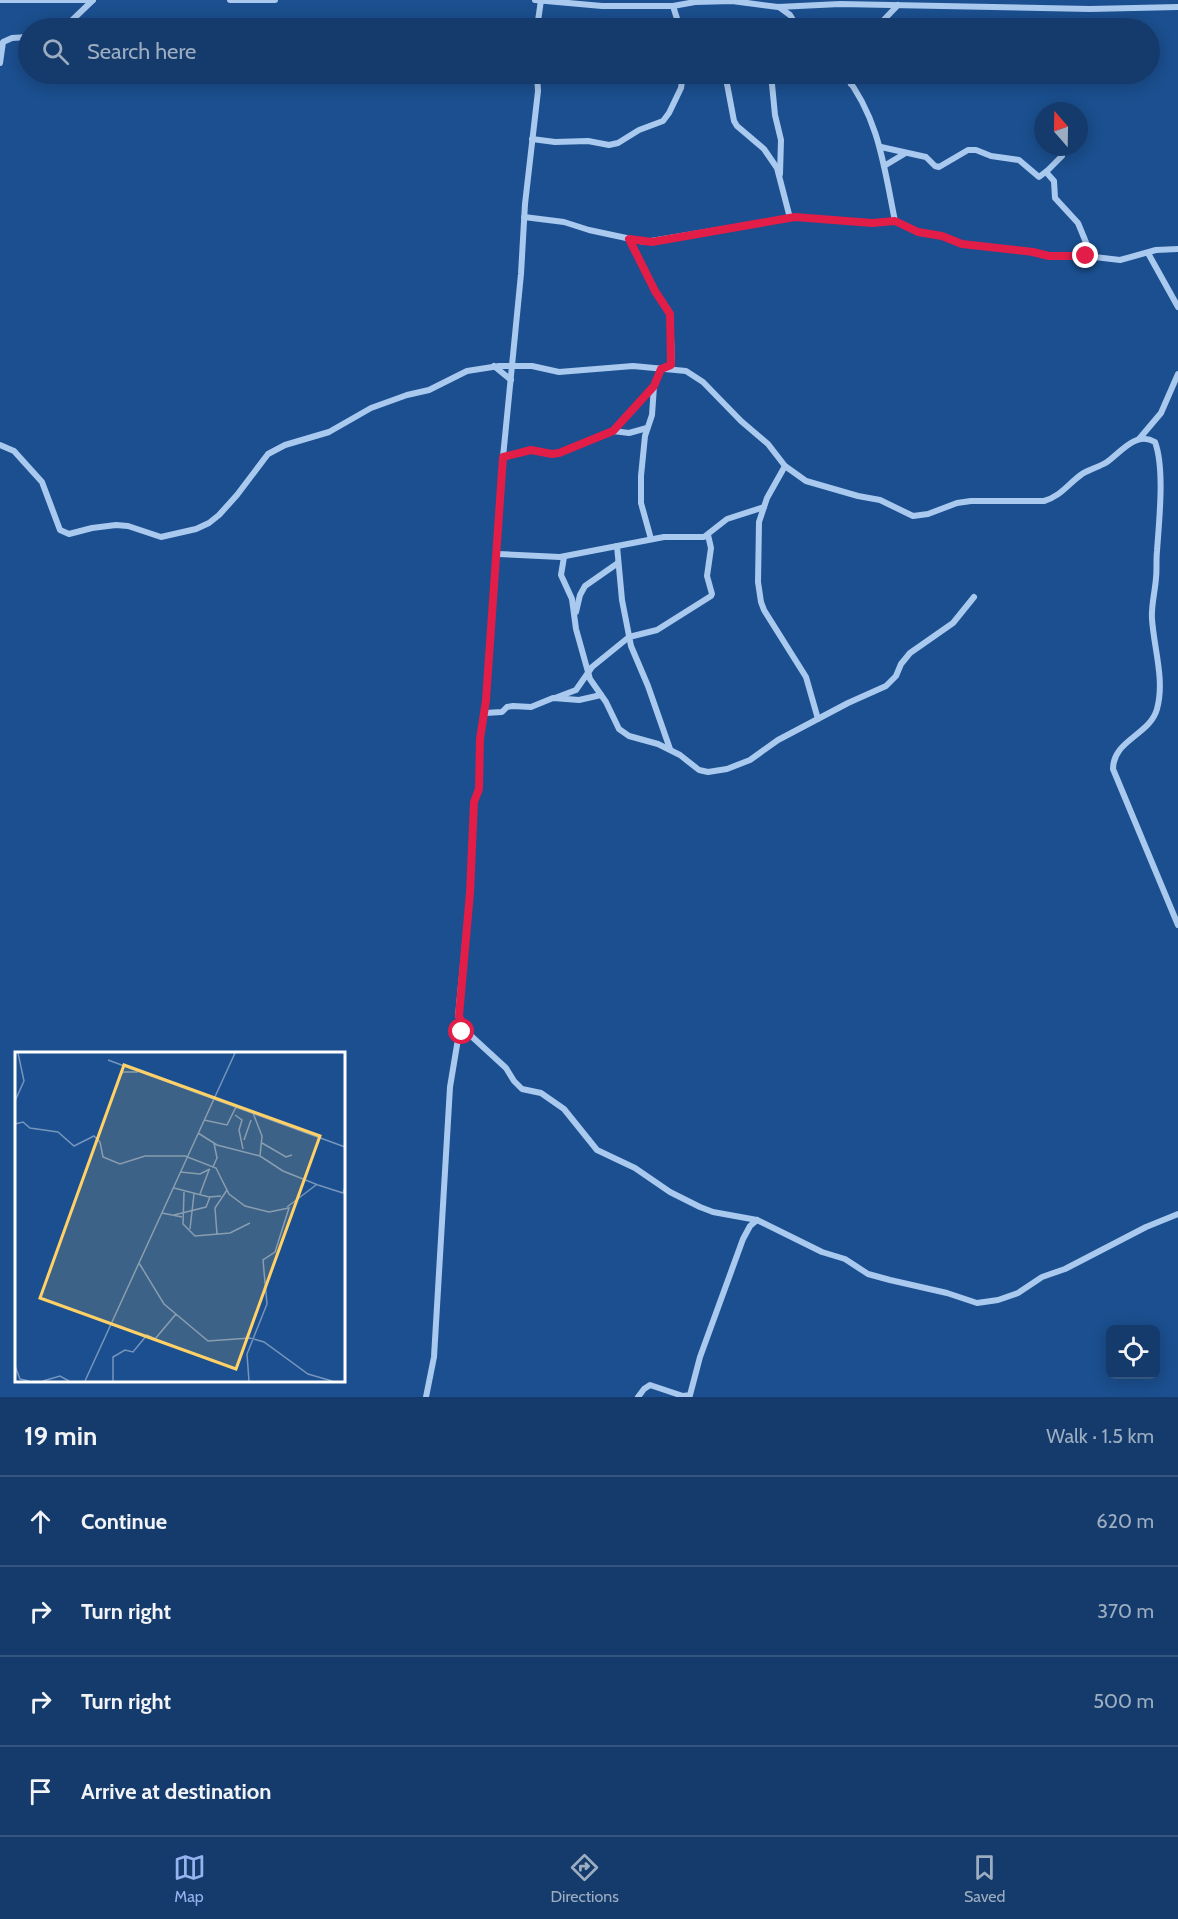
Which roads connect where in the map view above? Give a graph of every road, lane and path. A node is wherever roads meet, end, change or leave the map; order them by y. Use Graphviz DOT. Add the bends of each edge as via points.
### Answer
graph roads {
  1 [pos="0,0"];
  2 [pos="93,0"];
  3 [pos="230,0"];
  4 [pos="275,0"];
  5 [pos="535,0"];
  6 [pos="541,0"];
  7 [pos="898,5"];
  8 [pos="674,6"];
  9 [pos="778,7"];
  10 [pos="1178,7"];
  11 [pos="74,18"];
  12 [pos="538,18"];
  13 [pos="677,18"];
  14 [pos="792,18"];
  15 [pos="886,18"];
  16 [pos="18,38"];
  17 [pos="0,63"];
  18 [pos="538,84"];
  19 [pos="682,84"];
  20 [pos="728,84"];
  21 [pos="772,84"];
  22 [pos="851,84"];
  23 [pos="532,139"];
  24 [pos="881,147"];
  25 [pos="904,154"];
  26 [pos="1062,156"];
  27 [pos="884,166"];
  28 [pos="1046,172"];
  29 [pos="780,174"];
  30 [pos="524,218"];
  31 [pos="790,218"];
  32 [pos="895,221"];
  33 [pos="629,239"];
  34 [pos="1178,249"];
  35 [pos="1148,253"];
  36 [pos="1092,257"];
  37 [pos="1178,307"];
  38 [pos="494,366"];
  39 [pos="512,366"];
  40 [pos="664,368"];
  41 [pos="1178,374"];
  42 [pos="511,380"];
  43 [pos="654,386"];
  44 [pos="647,428"];
  45 [pos="613,431"];
  46 [pos="1139,438"];
  47 [pos="0,445"];
  48 [pos="503,457"];
  49 [pos="785,466"];
  50 [pos="764,507"];
  51 [pos="708,535"];
  52 [pos="651,539"];
  53 [pos="617,546"];
  54 [pos="498,554"];
  55 [pos="564,557"];
  56 [pos="618,563"];
  57 [pos="974,597"];
  58 [pos="574,616"];
  59 [pos="629,637"];
  60 [pos="588,672"];
  61 [pos="601,695"];
  62 [pos="555,698"];
  63 [pos="484,713"];
  64 [pos="818,719"];
  65 [pos="670,750"];
  66 [pos="1178,925"];
  67 [pos="461,1021"];
  68 [pos="458,1031"];
  69 [pos="469,1034"];
  70 [pos="1178,1214"];
  71 [pos="757,1220"];
  72 [pos="426,1397"];
  73 [pos="638,1397"];
  1 -- 2 [label="street"];
  2 -- 11 [label="street"];
  3 -- 4 [label="street"];
  5 -- 6 [label="street"];
  6 -- 8 [label="street" via="602,6"];
  6 -- 12 [label="street"];
  7 -- 9 [label="street"];
  7 -- 10 [label="street"];
  7 -- 15 [label="street"];
  8 -- 9 [label="street" via="732,1"];
  8 -- 13 [label="street"];
  9 -- 14 [label="street"];
  16 -- 17 [label="street" via="3,42"];
  18 -- 23 [label="street"];
  19 -- 23 [label="street" via="663,122 618,142 609,145"];
  20 -- 29 [label="street" via="734,121 764,149"];
  21 -- 29 [label="street" via="781,140"];
  22 -- 24 [label="street"];
  23 -- 30 [label="street"];
  24 -- 25 [label="street"];
  24 -- 27 [label="street"];
  25 -- 27 [label="street"];
  25 -- 28 [label="street" via="926,158 939,167 968,150 976,150 1019,160 1039,177"];
  26 -- 28 [label="street"];
  27 -- 32 [label="street"];
  28 -- 36 [label="street" via="1054,181 1055,198 1078,223"];
  29 -- 31 [label="street"];
  30 -- 33 [label="street" via="564,222"];
  30 -- 39 [label="street"];
  31 -- 32 [label="street"];
  31 -- 33 [label="street" via="652,242"];
  32 -- 36 [label="street" via="962,244 1049,256"];
  33 -- 40 [label="street" via="670,314 672,361"];
  34 -- 35 [label="street"];
  35 -- 36 [label="street" via="1120,260"];
  35 -- 37 [label="street"];
  38 -- 39 [label="street"];
  38 -- 42 [label="street"];
  38 -- 47 [label="street" via="467,371 429,390 370,408 329,432 285,445 268,454 219,515 202,526 173,535 155,536 116,525 69,534 63,531 58,528 42,482 14,451"];
  39 -- 40 [label="street" via="559,372 633,366"];
  39 -- 42 [label="street"];
  40 -- 43 [label="street"];
  40 -- 49 [label="street" via="686,371 703,382 768,444"];
  41 -- 46 [label="street" via="1161,412"];
  42 -- 48 [label="street"];
  43 -- 44 [label="street"];
  43 -- 45 [label="street"];
  44 -- 45 [label="street" via="629,433"];
  44 -- 52 [label="street" via="641,494"];
  45 -- 48 [label="street" via="559,453 531,450"];
  46 -- 49 [label="street" via="1054,498 971,501 919,515 909,515 880,500 814,484"];
  46 -- 66 [label="street" via="1155,442 1160,465 1152,616 1160,699 1152,720 1122,748 1114,759 1113,769"];
  48 -- 54 [label="street"];
  49 -- 50 [label="street"];
  50 -- 51 [label="street" via="727,519"];
  50 -- 64 [label="street" via="757,546 760,602 806,677"];
  51 -- 52 [label="street"];
  51 -- 59 [label="street" via="711,548 707,576 711,596 657,630"];
  52 -- 53 [label="street"];
  53 -- 55 [label="street"];
  53 -- 56 [label="street"];
  54 -- 55 [label="street"];
  54 -- 63 [label="street"];
  55 -- 58 [label="street" via="561,575 572,598"];
  56 -- 58 [label="street" via="585,586"];
  56 -- 59 [label="street"];
  57 -- 64 [label="street" via="953,623 910,653 886,686"];
  58 -- 60 [label="street"];
  59 -- 60 [label="street"];
  59 -- 65 [label="street"];
  60 -- 61 [label="street"];
  60 -- 62 [label="street" via="576,690"];
  61 -- 62 [label="street" via="579,700"];
  61 -- 65 [label="street" via="621,732"];
  62 -- 63 [label="street" via="531,707 513,706 503,712"];
  63 -- 67 [label="street" via="479,789 474,802"];
  64 -- 65 [label="street" via="750,760 727,769 699,770"];
  67 -- 68 [label="street"];
  67 -- 69 [label="street"];
  68 -- 69 [label="street"];
  68 -- 72 [label="street" via="450,1087 434,1357"];
  69 -- 71 [label="street" via="506,1068 522,1089 541,1093 564,1109 597,1150 635,1168 699,1208"];
  70 -- 71 [label="street" via="1042,1277 1018,1293 981,1303 868,1274"];
  71 -- 73 [label="street" via="743,1239 690,1395 650,1385"];
}
